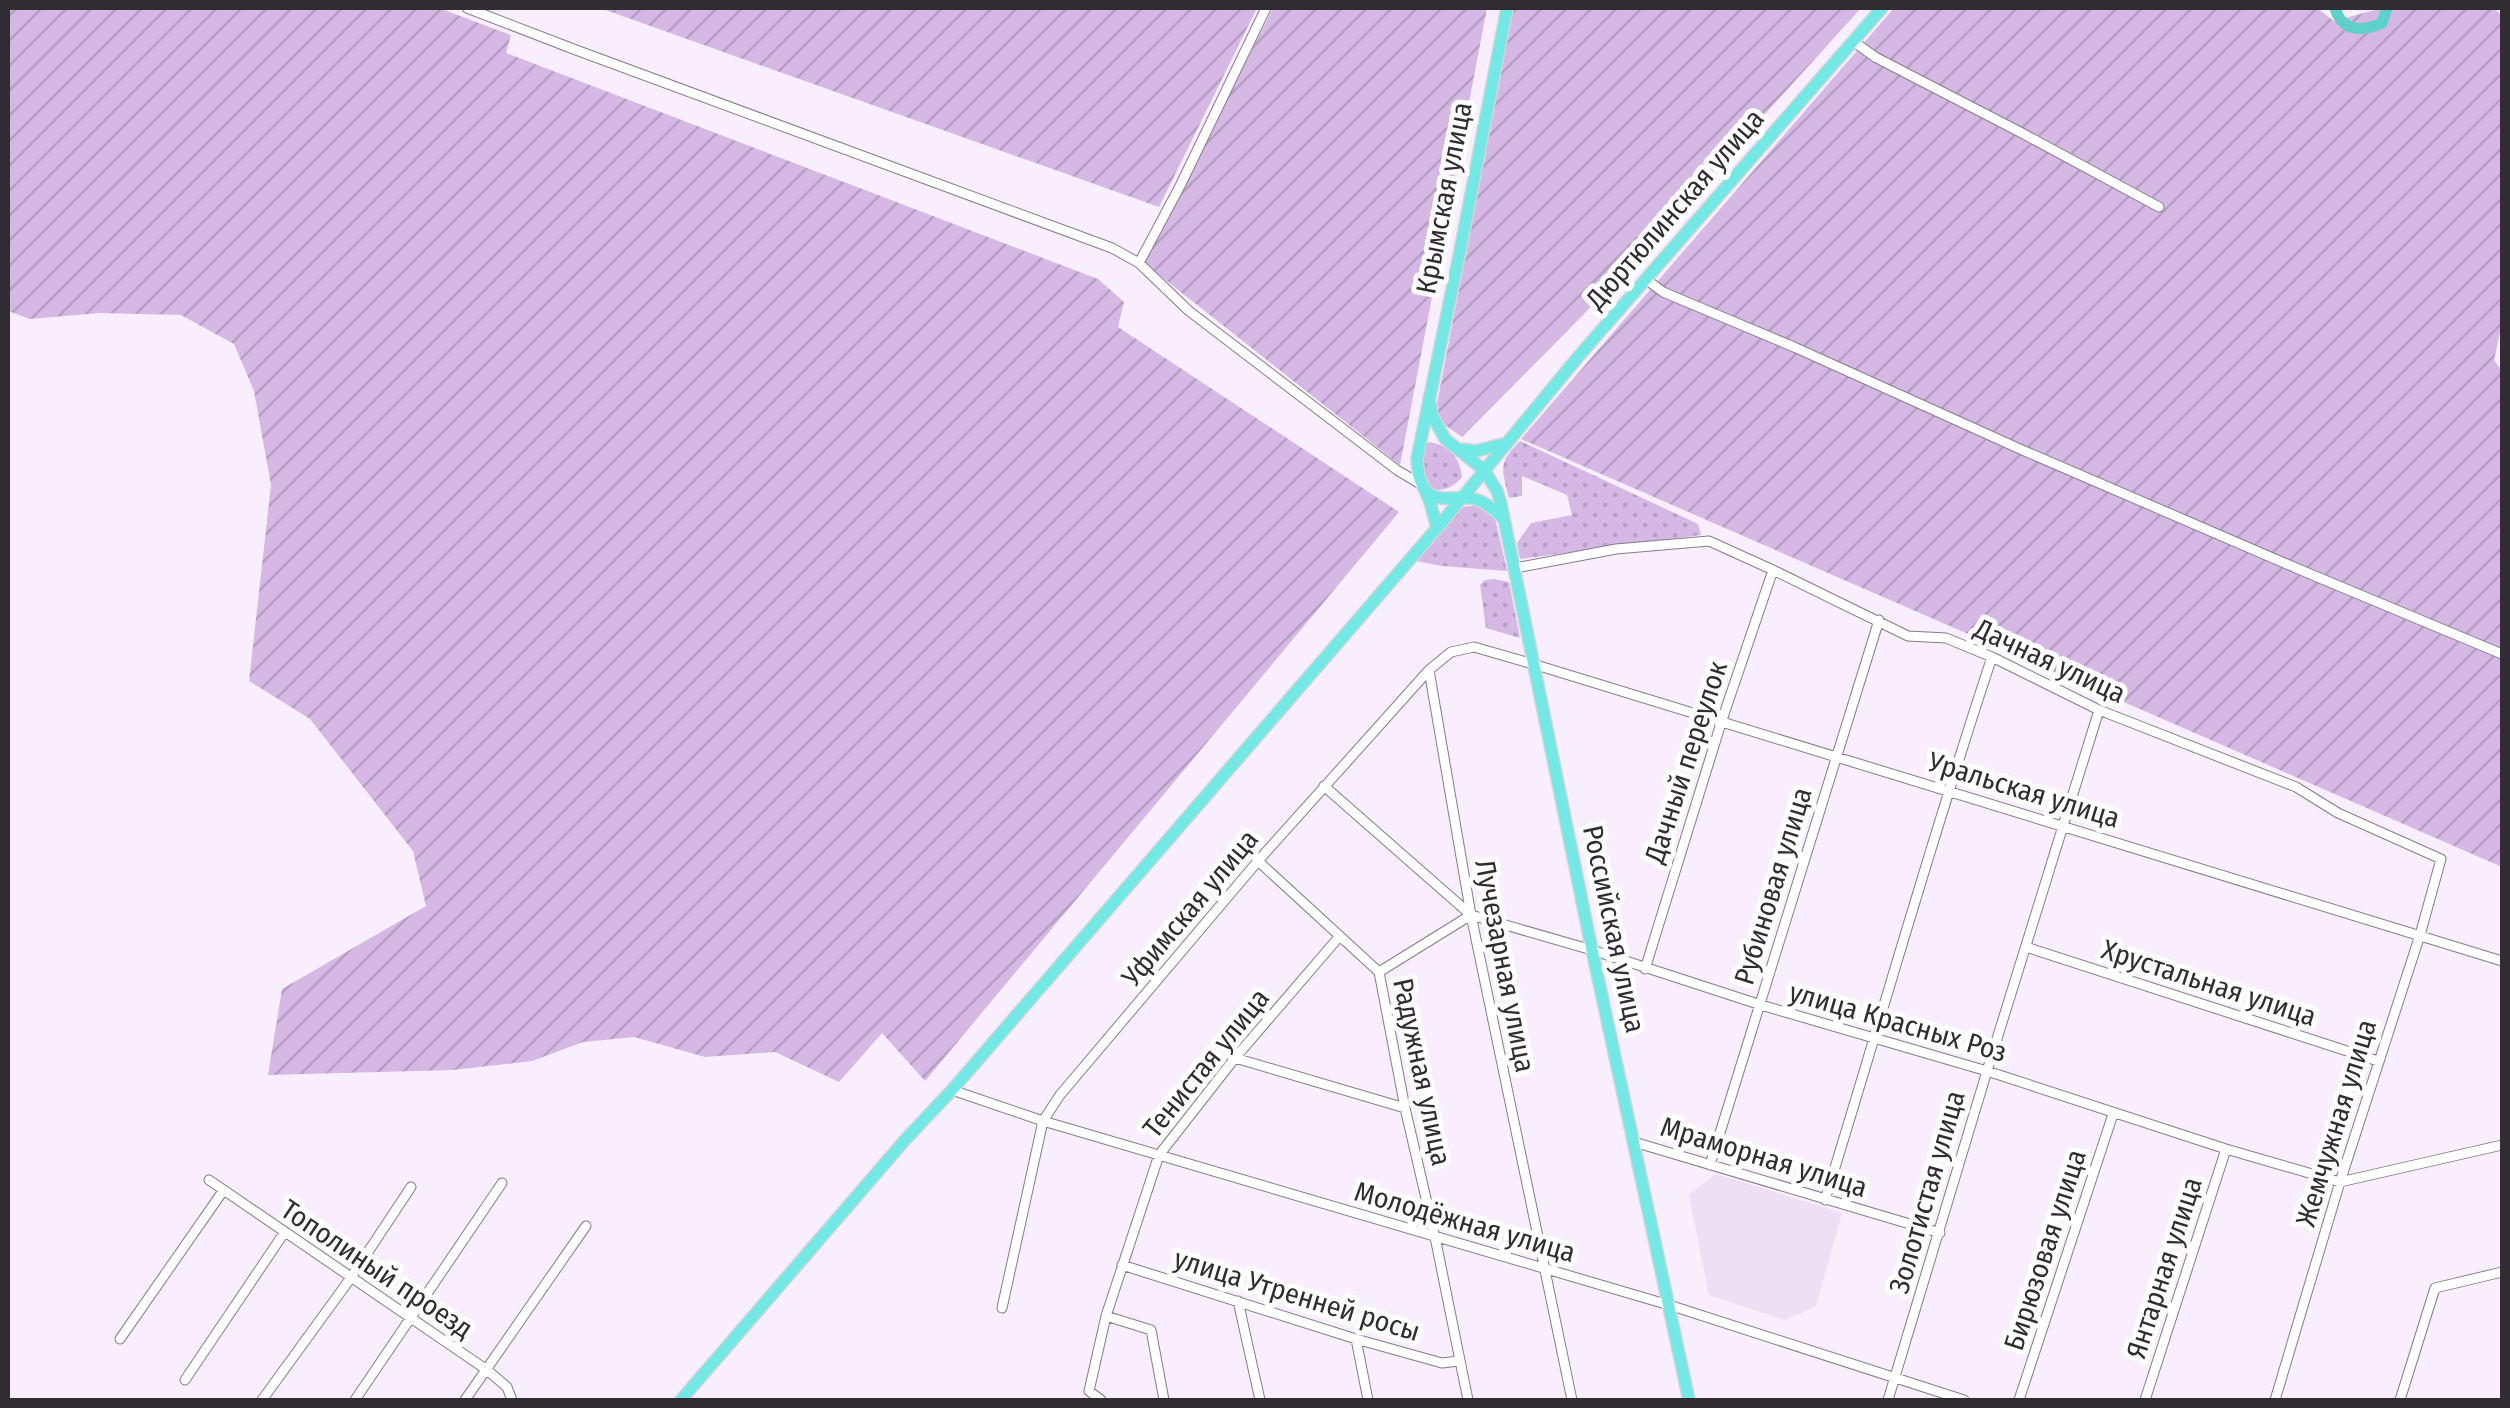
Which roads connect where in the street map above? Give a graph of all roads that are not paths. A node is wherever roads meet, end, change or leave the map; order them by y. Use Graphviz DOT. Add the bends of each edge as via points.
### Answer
graph roads {
  1 [pos="467,8"];
  2 [pos="1266,8"];
  3 [pos="1507,8"];
  4 [pos="1882,8"];
  5 [pos="1853,41"];
  6 [pos="2159,207"];
  7 [pos="1140,263"];
  8 [pos="1647,280"];
  9 [pos="1429,398"];
  10 [pos="1445,439"];
  11 [pos="1506,444"];
  12 [pos="1458,449"];
  13 [pos="1418,455"];
  14 [pos="1396,470"];
  15 [pos="1484,470"];
  16 [pos="1470,486"];
  17 [pos="1424,488"];
  18 [pos="1460,498"];
  19 [pos="1501,504"];
  20 [pos="1504,518"];
  21 [pos="1437,528"];
  22 [pos="1514,568"];
  23 [pos="1773,570"];
  24 [pos="1879,620"];
  25 [pos="2502,654"];
  26 [pos="1992,657"];
  27 [pos="1533,664"];
  28 [pos="1429,670"];
  29 [pos="2098,710"];
  30 [pos="1722,720"];
  31 [pos="1835,756"];
  32 [pos="1324,786"];
  33 [pos="1948,790"];
  34 [pos="2062,825"];
  35 [pos="2441,860"];
  36 [pos="1258,861"];
  37 [pos="1471,915"];
  38 [pos="2420,935"];
  39 [pos="1339,937"];
  40 [pos="2026,947"];
  41 [pos="1592,950"];
  42 [pos="2502,961"];
  43 [pos="1644,968"];
  44 [pos="1379,972"];
  45 [pos="1761,1005"];
  46 [pos="1875,1039"];
  47 [pos="1235,1058"];
  48 [pos="2378,1062"];
  49 [pos="1987,1070"];
  50 [pos="952,1090"];
  51 [pos="1405,1108"];
  52 [pos="2113,1114"];
  53 [pos="1043,1122"];
  54 [pos="1634,1142"];
  55 [pos="2502,1145"];
  56 [pos="2226,1149"];
  57 [pos="1159,1155"];
  58 [pos="1710,1165"];
  59 [pos="209,1180"];
  60 [pos="2340,1182"];
  61 [pos="502,1183"];
  62 [pos="411,1187"];
  63 [pos="223,1191"];
  64 [pos="1825,1200"];
  65 [pos="586,1226"];
  66 [pos="284,1233"];
  67 [pos="1940,1233"];
  68 [pos="1435,1237"];
  69 [pos="1122,1265"];
  70 [pos="1543,1269"];
  71 [pos="2502,1272"];
  72 [pos="350,1278"];
  73 [pos="1238,1300"];
  74 [pos="1668,1306"];
  75 [pos="1002,1308"];
  76 [pos="1106,1316"];
  77 [pos="410,1319"];
  78 [pos="120,1339"];
  79 [pos="1356,1339"];
  80 [pos="1460,1360"];
  81 [pos="487,1370"];
  82 [pos="1895,1379"];
  83 [pos="184,1380"];
  84 [pos="688,1398"];
  85 [pos="262,1400"];
  86 [pos="354,1400"];
  87 [pos="465,1400"];
  88 [pos="512,1400"];
  89 [pos="1102,1400"];
  90 [pos="1164,1400"];
  91 [pos="1260,1400"];
  92 [pos="1368,1400"];
  93 [pos="1468,1400"];
  94 [pos="1572,1400"];
  95 [pos="1690,1400"];
  96 [pos="1888,1400"];
  97 [pos="1964,1400"];
  98 [pos="2020,1400"];
  99 [pos="2146,1400"];
  100 [pos="2275,1400"];
  101 [pos="2400,1400"];
  1 -- 7 [label="street"];
  2 -- 7 [label="street"];
  3 -- 9 [label="main road, Крымская улица"];
  4 -- 5 [label="main road, Дюртюлинская улица"];
  5 -- 6 [label="street"];
  5 -- 8 [label="main road, Дюртюлинская улица"];
  7 -- 14 [label="street" via="1189,311"];
  8 -- 11 [label="main road, Дюртюлинская улица"];
  8 -- 25 [label="street" via="2020,449"];
  9 -- 10 [label="main road"];
  9 -- 13 [label="main road, Крымская улица"];
  10 -- 12 [label="main road"];
  10 -- 13 [label="main road" via="1423,441"];
  11 -- 12 [label="main road"];
  11 -- 15 [label="main road, Дюртюлинская улица"];
  11 -- 19 [label="main road" via="1496,473"];
  12 -- 15 [label="main road"];
  12 -- 16 [label="main road"];
  13 -- 14 [label="street"];
  13 -- 17 [label="main road"];
  14 -- 17 [label="street"];
  15 -- 16 [label="main road, Дюртюлинская улица"];
  15 -- 19 [label="main road, Российская улица"];
  16 -- 18 [label="main road"];
  17 -- 18 [label="main road" via="1442,500"];
  17 -- 21 [label="main road"];
  18 -- 20 [label="main road" via="1482,501"];
  18 -- 21 [label="main road"];
  19 -- 20 [label="main road, Российская улица"];
  20 -- 22 [label="main road, Российская улица"];
  21 -- 50 [label="main road"];
  22 -- 23 [label="street, Дачная улица" via="1616,549 1709,542"];
  22 -- 27 [label="main road, Российская улица"];
  23 -- 24 [label="street, Дачная улица"];
  23 -- 30 [label="street, Дачный переулок"];
  24 -- 26 [label="street, Дачная улица" via="1908,636 1946,638"];
  24 -- 31 [label="street, Рубиновая улица"];
  26 -- 29 [label="street, Дачная улица"];
  26 -- 33 [label="street"];
  27 -- 28 [label="street, Уфимская улица" via="1474,647 1451,652"];
  27 -- 30 [label="street, Уральская улица"];
  27 -- 41 [label="main road, Российская улица"];
  28 -- 32 [label="street, Уфимская улица"];
  28 -- 37 [label="street, Лучезарная улица"];
  29 -- 34 [label="street, Золотистая улица"];
  29 -- 35 [label="street, Дачная улица" via="2296,786"];
  30 -- 31 [label="street, Уральская улица"];
  30 -- 43 [label="street, Дачный переулок"];
  31 -- 33 [label="street, Уральская улица"];
  31 -- 45 [label="street, Рубиновая улица"];
  32 -- 36 [label="street, Уфимская улица"];
  32 -- 37 [label="street, улица Красных Роз"];
  33 -- 34 [label="street, Уральская улица"];
  33 -- 46 [label="street"];
  34 -- 38 [label="street, Уральская улица"];
  34 -- 40 [label="street, Золотистая улица"];
  35 -- 38 [label="street, Жемчужная улица"];
  36 -- 39 [label="street, Радужная улица"];
  36 -- 53 [label="street, Уфимская улица"];
  37 -- 41 [label="street, улица Красных Роз"];
  37 -- 44 [label="street"];
  37 -- 70 [label="street, Лучезарная улица"];
  38 -- 42 [label="street, Уральская улица"];
  38 -- 48 [label="street, Жемчужная улица"];
  39 -- 44 [label="street, Радужная улица"];
  39 -- 47 [label="street, Тенистая улица"];
  40 -- 48 [label="street, Хрустальная улица"];
  40 -- 49 [label="street, Золотистая улица"];
  41 -- 43 [label="street, улица Красных Роз"];
  41 -- 54 [label="main road, Российская улица"];
  43 -- 45 [label="street, улица Красных Роз"];
  44 -- 51 [label="street, Радужная улица"];
  45 -- 46 [label="street, улица Красных Роз"];
  45 -- 58 [label="street, Рубиновая улица"];
  46 -- 49 [label="street, улица Красных Роз"];
  46 -- 64 [label="street"];
  47 -- 51 [label="street"];
  47 -- 57 [label="street, Тенистая улица"];
  48 -- 60 [label="street, Жемчужная улица"];
  49 -- 52 [label="street, улица Красных Роз"];
  49 -- 67 [label="street, Золотистая улица"];
  50 -- 53 [label="street, Молодёжная улица"];
  50 -- 84 [label="main road"];
  51 -- 68 [label="street, Радужная улица"];
  52 -- 56 [label="street, улица Красных Роз"];
  52 -- 98 [label="street, Бирюзовая улица"];
  53 -- 57 [label="street, Молодёжная улица"];
  53 -- 75 [label="street, Уфимская улица"];
  54 -- 58 [label="street, Мраморная улица"];
  54 -- 74 [label="main road, Российская улица"];
  55 -- 60 [label="street, улица Красных Роз"];
  56 -- 60 [label="street, улица Красных Роз"];
  56 -- 99 [label="street, Янтарная улица"];
  57 -- 68 [label="street, Молодёжная улица"];
  57 -- 69 [label="street, Тенистая улица"];
  58 -- 64 [label="street, Мраморная улица"];
  59 -- 63 [label="street, Тополиный проезд"];
  60 -- 100 [label="street, Жемчужная улица"];
  61 -- 77 [label="street"];
  62 -- 72 [label="street"];
  63 -- 66 [label="street, Тополиный проезд"];
  63 -- 78 [label="street"];
  64 -- 67 [label="street, Мраморная улица"];
  65 -- 81 [label="street"];
  66 -- 72 [label="street, Тополиный проезд"];
  66 -- 83 [label="street"];
  67 -- 82 [label="street, Золотистая улица"];
  68 -- 70 [label="street, Молодёжная улица"];
  68 -- 80 [label="street, Радужная улица"];
  69 -- 73 [label="street, улица Утренней росы"];
  69 -- 76 [label="street, Тенистая улица"];
  70 -- 74 [label="street, Молодёжная улица"];
  70 -- 94 [label="street, Лучезарная улица"];
  71 -- 101 [label="street" via="2435,1288"];
  72 -- 77 [label="street, Тополиный проезд"];
  72 -- 85 [label="street"];
  73 -- 79 [label="street, улица Утренней росы"];
  73 -- 91 [label="street"];
  74 -- 82 [label="street, Молодёжная улица"];
  74 -- 95 [label="main road, Российская улица"];
  76 -- 89 [label="street, Тенистая улица" via="1090,1390"];
  76 -- 90 [label="street" via="1151,1330"];
  77 -- 81 [label="street, Тополиный проезд"];
  77 -- 86 [label="street"];
  79 -- 80 [label="street, улица Утренней росы" via="1442,1363"];
  79 -- 92 [label="street"];
  80 -- 93 [label="street, Радужная улица"];
  81 -- 87 [label="street"];
  81 -- 88 [label="street, Тополиный проезд"];
  82 -- 96 [label="street, Золотистая улица"];
  82 -- 97 [label="street, Молодёжная улица"];
}
